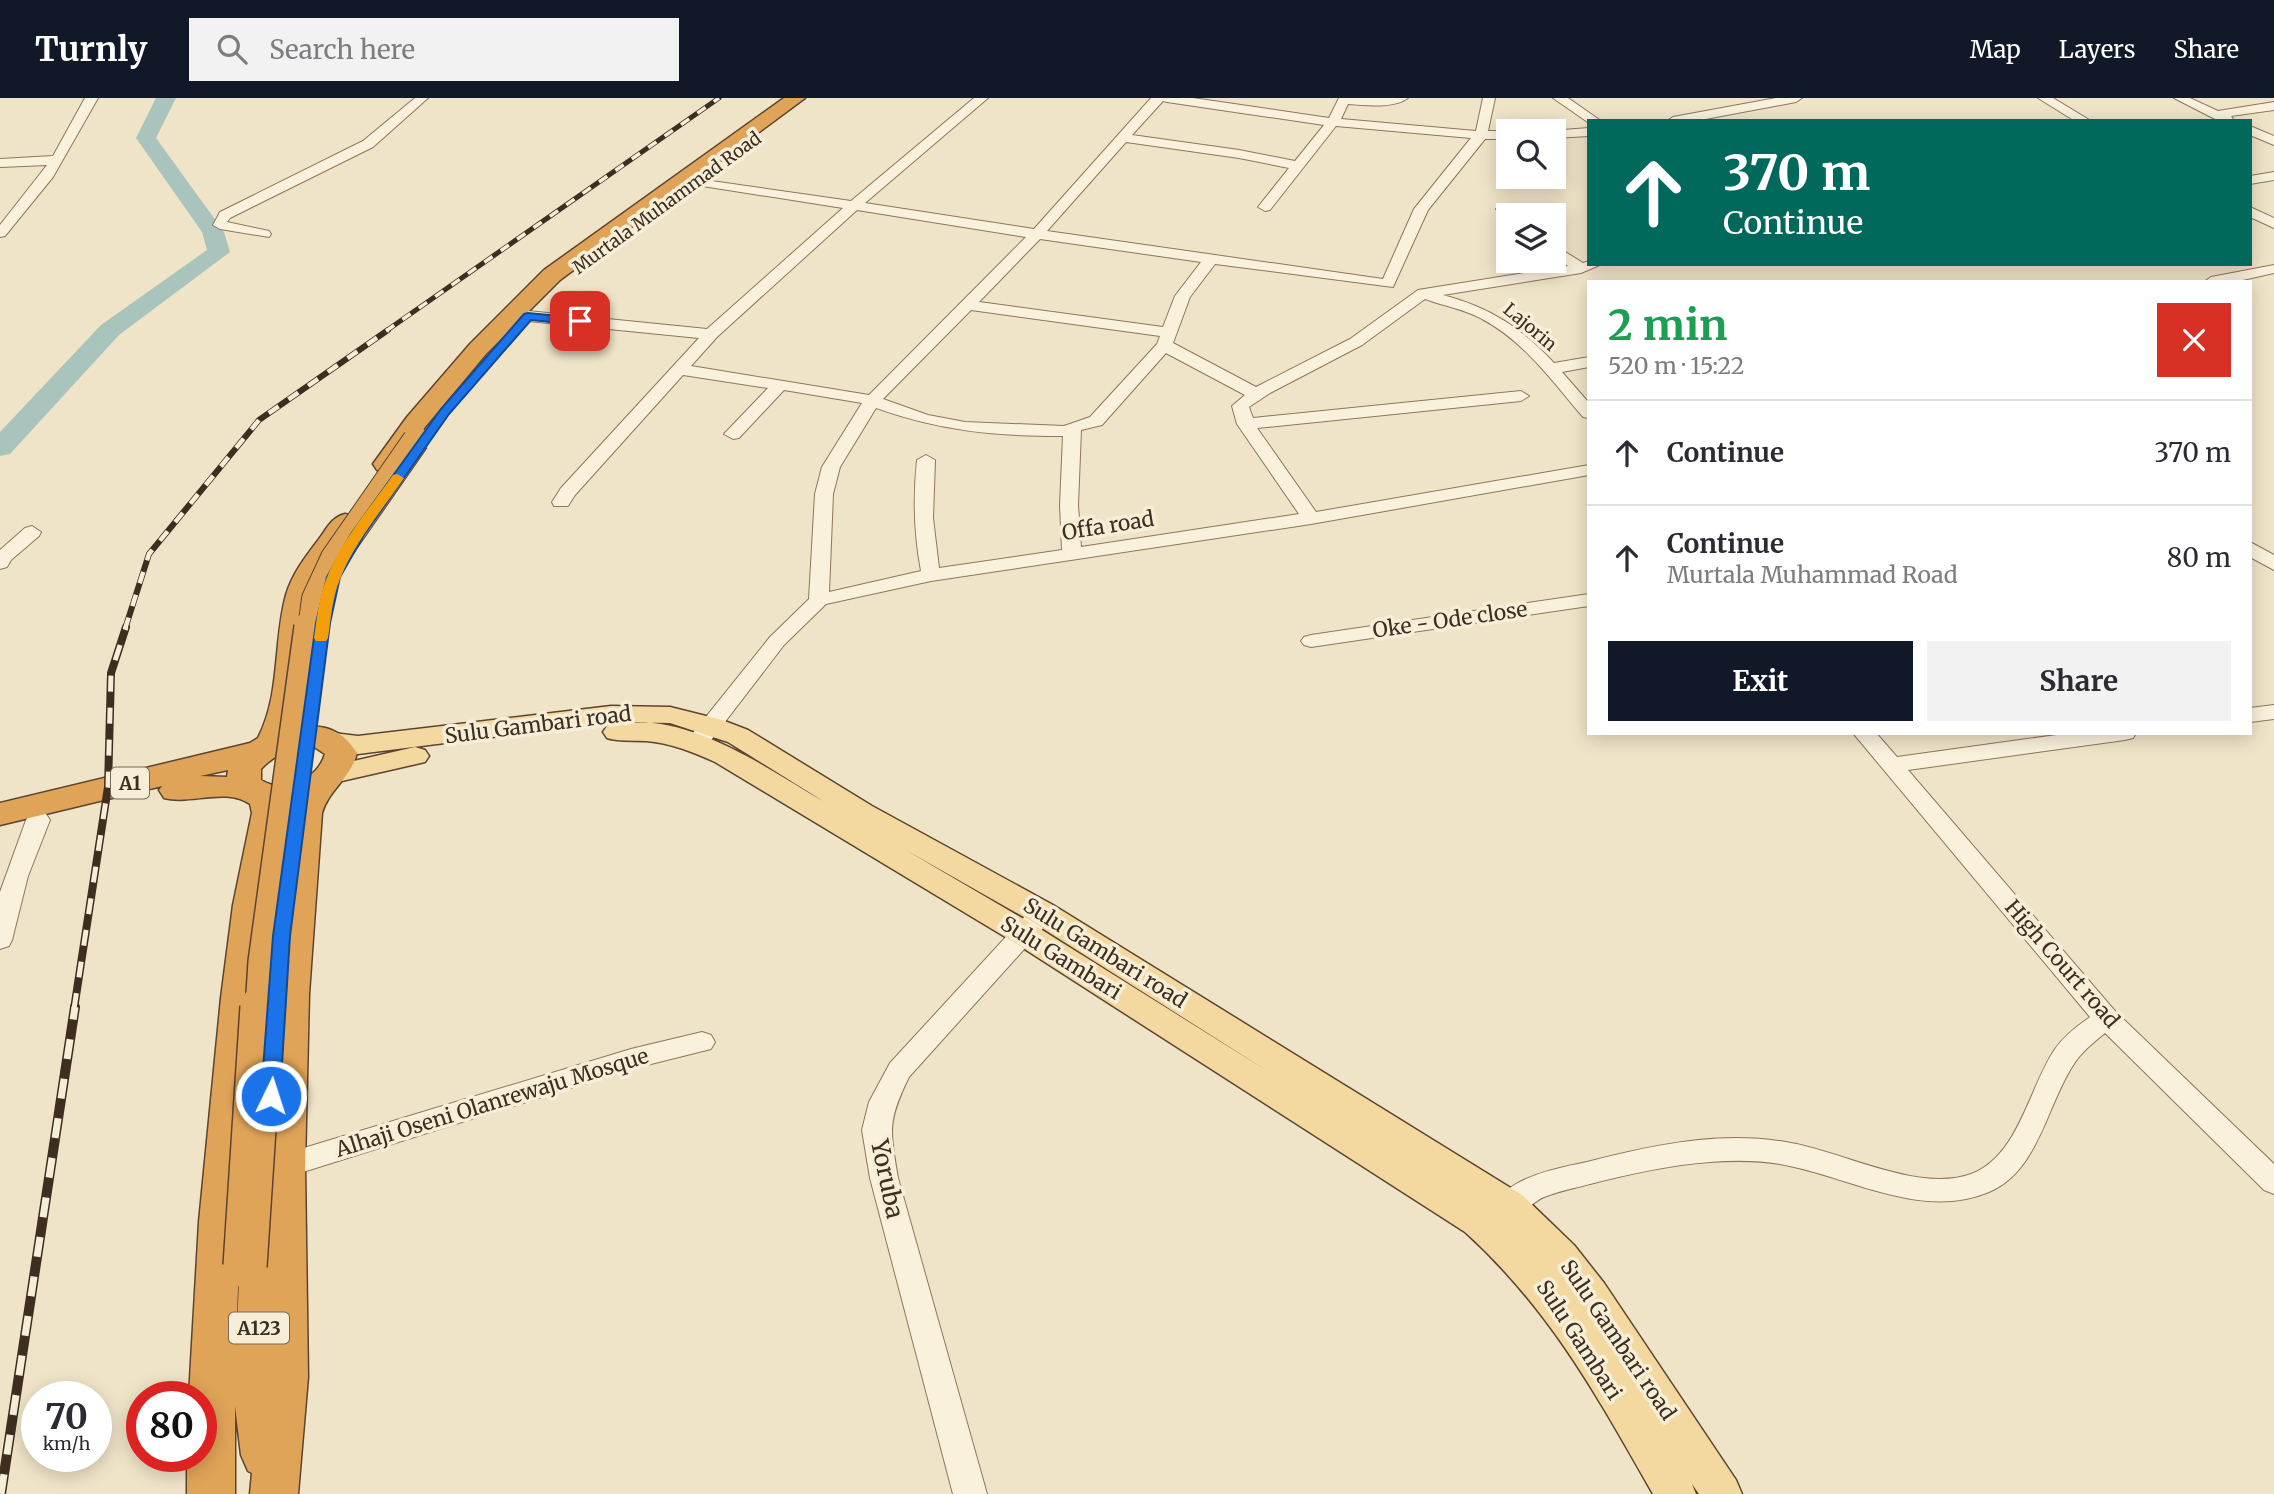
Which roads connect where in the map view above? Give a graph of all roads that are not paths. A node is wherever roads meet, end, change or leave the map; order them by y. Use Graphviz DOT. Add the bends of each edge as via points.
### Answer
graph roads {
  1 [pos="92,98"];
  2 [pos="422,98"];
  3 [pos="796,98"];
  4 [pos="811,98"];
  5 [pos="982,98"];
  6 [pos="1158,98"];
  7 [pos="1167,98"];
  8 [pos="1402,98"];
  9 [pos="1489,98"];
  10 [pos="1579,98"];
  11 [pos="1796,98"];
  12 [pos="2044,98"];
  13 [pos="2180,98"];
  14 [pos="1344,99"];
  15 [pos="1561,100"];
  16 [pos="2274,106"];
  17 [pos="2223,118"];
  18 [pos="1592,119"];
  19 [pos="1684,119"];
  20 [pos="2081,119"];
  21 [pos="1334,121"];
  22 [pos="1587,132"];
  23 [pos="2252,132"];
  24 [pos="1566,133"];
  25 [pos="1480,135"];
  26 [pos="1496,135"];
  27 [pos="1123,138"];
  28 [pos="2274,141"];
  29 [pos="57,160"];
  30 [pos="0,163"];
  31 [pos="1299,166"];
  32 [pos="2274,176"];
  33 [pos="696,180"];
  34 [pos="2252,180"];
  35 [pos="857,206"];
  36 [pos="1265,207"];
  37 [pos="2252,212"];
  38 [pos="2274,224"];
  39 [pos="0,233"];
  40 [pos="264,234"];
  41 [pos="1037,234"];
  42 [pos="1566,255"];
  43 [pos="1211,259"];
  44 [pos="1588,267"];
  45 [pos="2274,269"];
  46 [pos="2221,280"];
  47 [pos="1388,284"];
  48 [pos="1423,293"];
  49 [pos="967,305"];
  50 [pos="528,316"];
  51 [pos="711,334"];
  52 [pos="1166,339"];
  53 [pos="488,350"];
  54 [pos="1587,362"];
  55 [pos="678,369"];
  56 [pos="1549,369"];
  57 [pos="781,384"];
  58 [pos="1256,394"];
  59 [pos="1521,396"];
  60 [pos="871,402"];
  61 [pos="1587,411"];
  62 [pos="1246,424"];
  63 [pos="1072,430"];
  64 [pos="733,434"];
  65 [pos="926,460"];
  66 [pos="1587,470"];
  67 [pos="561,502"];
  68 [pos="1311,518"];
  69 [pos="32,532"];
  70 [pos="2252,549"];
  71 [pos="1072,554"];
  72 [pos="0,563"];
  73 [pos="2274,564"];
  74 [pos="931,575"];
  75 [pos="819,600"];
  76 [pos="1587,600"];
  77 [pos="1311,641"];
  78 [pos="2274,712"];
  79 [pos="2252,715"];
  80 [pos="705,734"];
  81 [pos="1866,735"];
  82 [pos="2110,735"];
  83 [pos="325,739"];
  84 [pos="266,748"];
  85 [pos="1891,765"];
  86 [pos="329,777"];
  87 [pos="254,792"];
  88 [pos="0,814"];
  89 [pos="38,820"];
  90 [pos="0,830"];
  91 [pos="1033,923"];
  92 [pos="0,940"];
  93 [pos="2106,1018"];
  94 [pos="702,1042"];
  95 [pos="284,1166"];
  96 [pos="2274,1182"];
  97 [pos="1499,1218"];
  98 [pos="254,1263"];
  99 [pos="274,1493"];
  100 [pos="213,1494"];
  101 [pos="970,1494"];
  102 [pos="1676,1494"];
  103 [pos="1722,1494"];
  1 -- 29 [label="street"];
  2 -- 40 [label="street" via="368,144 225,215 220,222"];
  3 -- 53 [label="highway, Murtala Muhammad Road" via="573,258 531,295"];
  4 -- 33 [label="highway, Murtala Muhammad Road"];
  5 -- 35 [label="street"];
  6 -- 27 [label="street"];
  7 -- 21 [label="street"];
  8 -- 14 [label="street"];
  9 -- 25 [label="street"];
  10 -- 15 [label="street"];
  11 -- 19 [label="street"];
  12 -- 20 [label="street"];
  13 -- 17 [label="street"];
  14 -- 21 [label="street"];
  15 -- 18 [label="street"];
  16 -- 17 [label="street"];
  21 -- 25 [label="street"];
  21 -- 31 [label="street"];
  22 -- 24 [label="street"];
  23 -- 28 [label="street"];
  25 -- 26 [label="street"];
  25 -- 47 [label="street" via="1420,209"];
  27 -- 31 [label="street"];
  27 -- 41 [label="street"];
  29 -- 30 [label="street"];
  29 -- 39 [label="street"];
  31 -- 36 [label="street"];
  32 -- 34 [label="street"];
  33 -- 35 [label="street, Lajorin"];
  33 -- 50 [label="highway, Murtala Muhammad Road" via="568,275"];
  35 -- 41 [label="street, Lajorin"];
  35 -- 51 [label="street"];
  37 -- 38 [label="street"];
  41 -- 43 [label="street, Lajorin"];
  41 -- 49 [label="street"];
  42 -- 44 [label="street"];
  43 -- 47 [label="street, Lajorin"];
  43 -- 52 [label="street" via="1186,290"];
  44 -- 48 [label="street"];
  45 -- 46 [label="street"];
  47 -- 48 [label="street, Lajorin"];
  48 -- 56 [label="street, Lajorin" via="1494,318"];
  48 -- 58 [label="street" via="1356,342"];
  49 -- 52 [label="street"];
  49 -- 60 [label="street"];
  50 -- 51 [label="street"];
  50 -- 53 [label="highway, Murtala Muhammad Road"];
  51 -- 55 [label="street"];
  52 -- 58 [label="street"];
  52 -- 63 [label="street" via="1096,421 1072,426"];
  53 -- 83 [label="highway, Murtala Muhammad Road" via="327,582 307,714 308,727"];
  53 -- 84 [label="highway, Murtala Muhammad Road" via="416,422 307,578 300,596 283,721"];
  53 -- 98 [label="highway, Murtala Muhammad Road / A123, bridge" via="450,395 339,550 315,599 265,962"];
  54 -- 56 [label="street"];
  55 -- 57 [label="street"];
  55 -- 67 [label="street"];
  56 -- 61 [label="street, Lajorin"];
  57 -- 60 [label="street"];
  57 -- 64 [label="street"];
  58 -- 62 [label="street" via="1240,406"];
  59 -- 62 [label="street"];
  60 -- 63 [label="street" via="965,427"];
  60 -- 75 [label="street" via="831,467 824,494"];
  62 -- 68 [label="street"];
  63 -- 71 [label="street"];
  65 -- 74 [label="street" via="922,510"];
  66 -- 68 [label="street, Offa road"];
  68 -- 71 [label="street, Offa road"];
  69 -- 72 [label="street"];
  70 -- 73 [label="street"];
  71 -- 74 [label="street, Offa road"];
  74 -- 75 [label="street, Offa road"];
  75 -- 80 [label="street" via="777,641"];
  76 -- 77 [label="street, Oke - Ode close"];
  78 -- 79 [label="street"];
  80 -- 83 [label="main road, Sulu Gambari road" via="681,717 642,713 358,745"];
  80 -- 86 [label="main road, Sulu Gambari" via="590,733 440,752"];
  80 -- 91 [label="main road, Sulu Gambari" via="725,756"];
  81 -- 85 [label="street, High Court road"];
  82 -- 85 [label="street"];
  83 -- 84 [label="highway, A1" via="294,737"];
  83 -- 86 [label="highway, Murtala Muhammad Road" via="341,752"];
  84 -- 87 [label="highway, Murtala Muhammad Road" via="243,772"];
  84 -- 88 [label="highway, A1"];
  85 -- 93 [label="street, High Court road"];
  86 -- 87 [label="highway, A1" via="291,795"];
  86 -- 95 [label="highway, Murtala Muhammad Road / A123" via="309,800 305,813 290,994"];
  87 -- 89 [label="highway, A1" via="193,787"];
  87 -- 100 [label="highway, Murtala Muhammad Road / A123" via="265,798 269,813 242,979 226,1140 211,1408"];
  89 -- 90 [label="highway, A1"];
  89 -- 92 [label="street" via="16,876"];
  91 -- 97 [label="main road, Sulu Gambari"];
  91 -- 101 [label="street, Yoruba" via="899,1070 876,1130 884,1178"];
  93 -- 96 [label="street, High Court road"];
  93 -- 97 [label="street" via="2063,1058 2015,1154 1999,1173 1979,1184 1954,1190 1921,1188 1788,1153 1749,1150 1664,1156 1547,1184 1526,1193"];
  94 -- 95 [label="street, Alhaji Oseni Olanrewaju Mosque" via="631,1059"];
  95 -- 99 [label="highway, Murtala Muhammad Road / A123" via="285,1377"];
  97 -- 102 [label="main road, Sulu Gambari" via="1528,1266 1559,1302"];
  97 -- 103 [label="main road, Sulu Gambari road" via="1561,1256"];
  98 -- 99 [label="highway, Murtala Muhammad Road / A123" via="257,1396 261,1440"];
  98 -- 100 [label="highway, Murtala Muhammad Road / A123" via="229,1449"];
}
